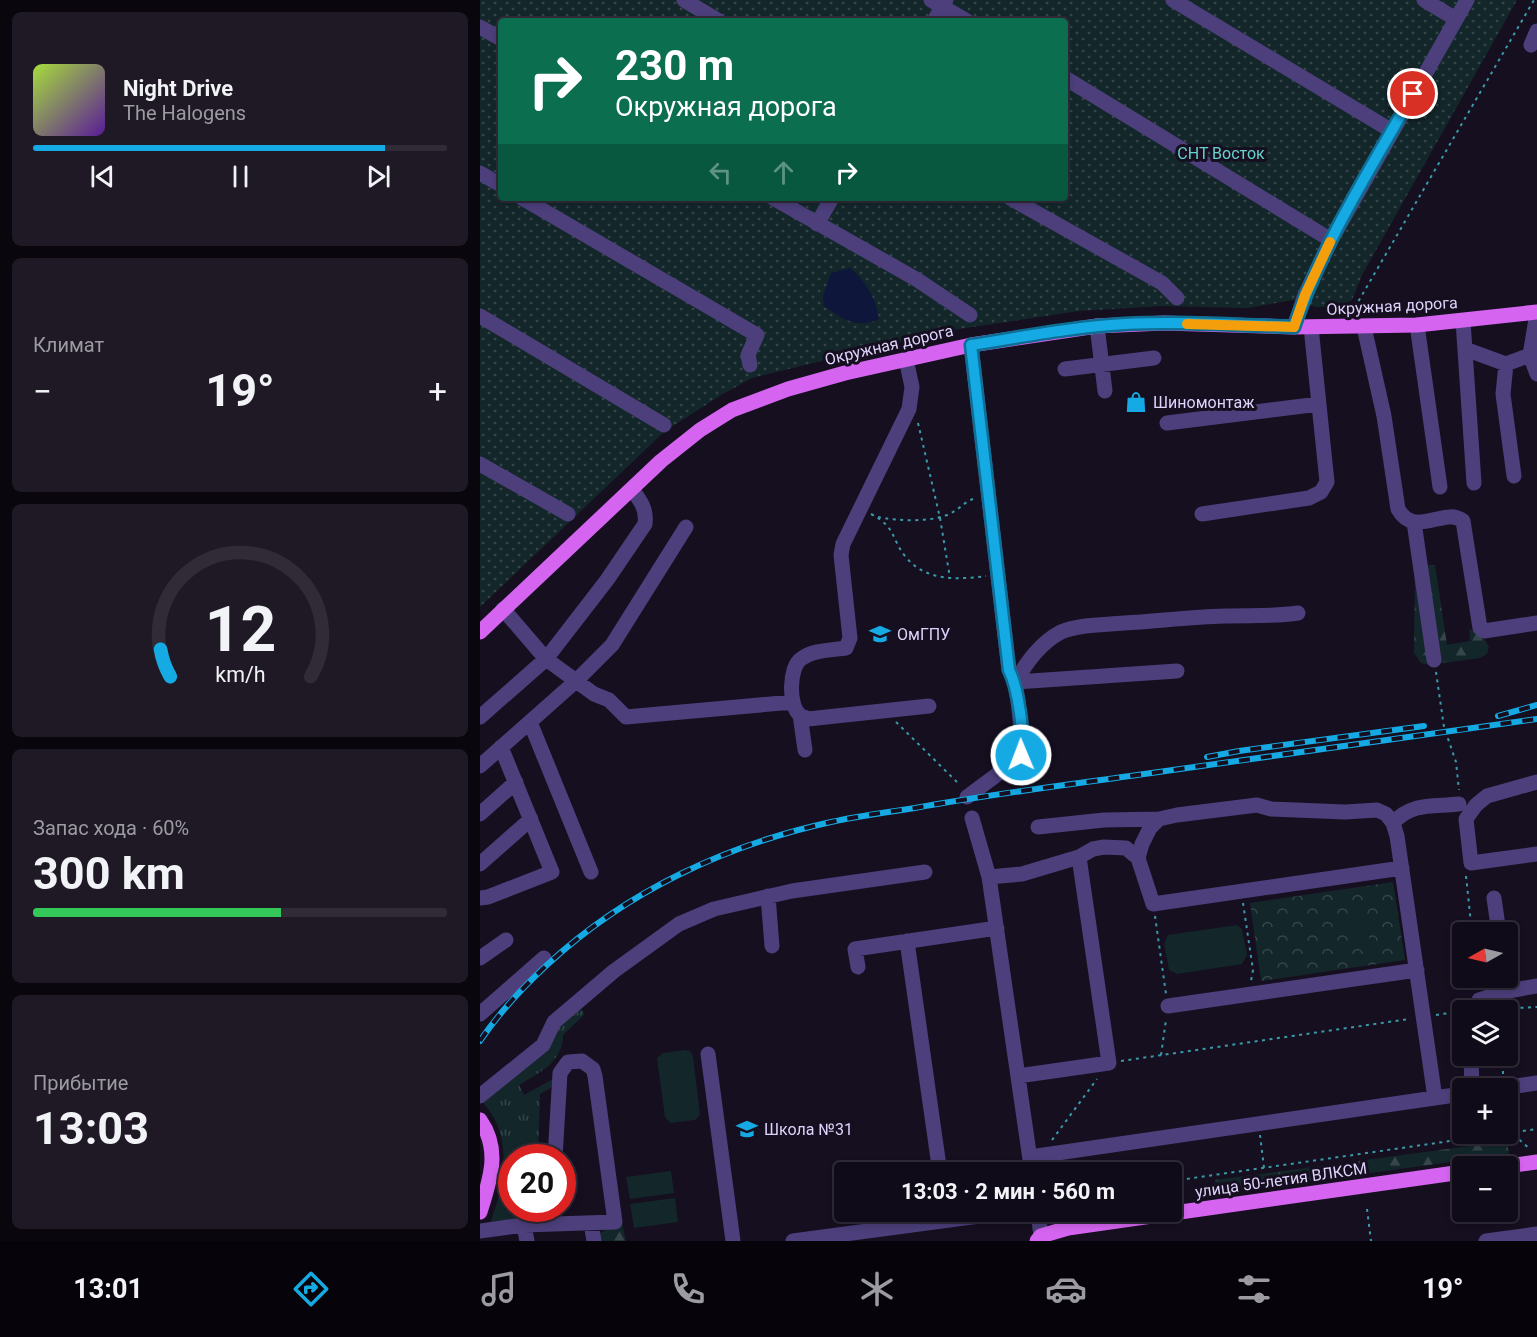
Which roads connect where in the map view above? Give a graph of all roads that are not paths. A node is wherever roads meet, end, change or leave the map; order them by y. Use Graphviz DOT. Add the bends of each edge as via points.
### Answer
graph roads {
  1 [pos="684,0"];
  2 [pos="1173,0"];
  3 [pos="1424,0"];
  4 [pos="1467,0"];
  5 [pos="940,2"];
  6 [pos="714,18"];
  7 [pos="935,18"];
  8 [pos="963,18"];
  9 [pos="1456,19"];
  10 [pos="480,27"];
  11 [pos="498,37"];
  12 [pos="1068,80"];
  13 [pos="1392,131"];
  14 [pos="480,173"];
  15 [pos="498,183"];
  16 [pos="527,201"];
  17 [pos="778,201"];
  18 [pos="830,201"];
  19 [pos="1015,201"];
  20 [pos="817,224"];
  21 [pos="1331,240"];
  22 [pos="1177,298"];
  23 [pos="1537,313"];
  24 [pos="970,315"];
  25 [pos="480,316"];
  26 [pos="1462,321"];
  27 [pos="1417,325"];
  28 [pos="1097,326"];
  29 [pos="1294,327"];
  30 [pos="1311,327"];
  31 [pos="1364,327"];
  32 [pos="971,345"];
  33 [pos="1465,349"];
  34 [pos="1530,355"];
  35 [pos="906,358"];
  36 [pos="1154,358"];
  37 [pos="1102,364"];
  38 [pos="1506,364"];
  39 [pos="750,365"];
  40 [pos="1065,369"];
  41 [pos="1537,374"];
  42 [pos="1106,391"];
  43 [pos="1319,404"];
  44 [pos="1167,423"];
  45 [pos="664,425"];
  46 [pos="480,464"];
  47 [pos="1514,476"];
  48 [pos="1474,483"];
  49 [pos="1440,487"];
  50 [pos="632,489"];
  51 [pos="568,514"];
  52 [pos="1202,514"];
  53 [pos="1414,522"];
  54 [pos="686,527"];
  55 [pos="503,609"];
  56 [pos="1298,613"];
  57 [pos="1537,623"];
  58 [pos="480,632"];
  59 [pos="546,659"];
  60 [pos="1434,660"];
  61 [pos="1177,671"];
  62 [pos="576,681"];
  63 [pos="1015,682"];
  64 [pos="929,706"];
  65 [pos="796,708"];
  66 [pos="480,717"];
  67 [pos="530,722"];
  68 [pos="501,747"];
  69 [pos="805,750"];
  70 [pos="480,766"];
  71 [pos="516,782"];
  72 [pos="1537,782"];
  73 [pos="968,797"];
  74 [pos="1459,804"];
  75 [pos="480,814"];
  76 [pos="972,818"];
  77 [pos="531,819"];
  78 [pos="1159,819"];
  79 [pos="1394,824"];
  80 [pos="1038,827"];
  81 [pos="1140,851"];
  82 [pos="1537,854"];
  83 [pos="1079,857"];
  84 [pos="480,864"];
  85 [pos="1402,868"];
  86 [pos="591,872"];
  87 [pos="925,872"];
  88 [pos="989,877"];
  89 [pos="768,896"];
  90 [pos="480,898"];
  91 [pos="1494,898"];
  92 [pos="1497,922"];
  93 [pos="997,928"];
  94 [pos="506,940"];
  95 [pos="907,941"];
  96 [pos="772,946"];
  97 [pos="480,958"];
  98 [pos="544,958"];
  99 [pos="858,967"];
  100 [pos="1417,970"];
  101 [pos="1518,985"];
  102 [pos="1537,987"];
  103 [pos="1500,988"];
  104 [pos="1479,1000"];
  105 [pos="1168,1006"];
  106 [pos="480,1014"];
  107 [pos="708,1054"];
  108 [pos="1018,1076"];
  109 [pos="1537,1083"];
  110 [pos="1518,1086"];
  111 [pos="1452,1095"];
  112 [pos="480,1096"];
  113 [pos="1435,1098"];
  114 [pos="480,1120"];
  115 [pos="556,1144"];
  116 [pos="1035,1156"];
  117 [pos="938,1162"];
  118 [pos="1034,1162"];
  119 [pos="1537,1162"];
  120 [pos="1518,1164"];
  121 [pos="1452,1174"];
  122 [pos="480,1212"];
  123 [pos="576,1220"];
  124 [pos="544,1222"];
  125 [pos="548,1222"];
  126 [pos="909,1222"];
  127 [pos="1042,1222"];
  128 [pos="591,1223"];
  129 [pos="524,1225"];
  130 [pos="542,1225"];
  131 [pos="480,1231"];
  132 [pos="1047,1237"];
  133 [pos="1533,1237"];
  134 [pos="527,1241"];
  135 [pos="594,1241"];
  136 [pos="733,1241"];
  137 [pos="793,1241"];
  138 [pos="1486,1241"];
  1 -- 6 [label="lane"];
  2 -- 13 [label="lane"];
  3 -- 9 [label="lane"];
  4 -- 9 [label="lane"];
  5 -- 7 [label="lane"];
  5 -- 8 [label="lane"];
  9 -- 13 [label="lane"];
  10 -- 11 [label="lane"];
  12 -- 21 [label="lane"];
  13 -- 21 [label="lane"];
  14 -- 15 [label="lane"];
  16 -- 39 [label="lane" via="757,335 748,355"];
  17 -- 20 [label="lane"];
  18 -- 20 [label="lane"];
  19 -- 22 [label="lane" via="1161,283"];
  20 -- 24 [label="lane" via="916,279"];
  21 -- 29 [label="lane"];
  23 -- 26 [label="main road, Окружная дорога"];
  23 -- 34 [label="lane"];
  25 -- 45 [label="lane"];
  26 -- 27 [label="main road, Окружная дорога"];
  26 -- 33 [label="lane"];
  27 -- 31 [label="main road, Окружная дорога"];
  27 -- 49 [label="lane"];
  28 -- 29 [label="main road, Окружная дорога" via="1164,323"];
  28 -- 32 [label="main road, Окружная дорога"];
  28 -- 37 [label="lane"];
  29 -- 30 [label="main road, Окружная дорога"];
  30 -- 31 [label="main road, Окружная дорога"];
  30 -- 43 [label="lane"];
  31 -- 53 [label="lane" via="1384,416 1398,509 1408,521"];
  32 -- 35 [label="main road, Окружная дорога"];
  32 -- 63 [label="lane" via="1009,670"];
  33 -- 38 [label="lane"];
  33 -- 48 [label="lane"];
  34 -- 38 [label="lane"];
  34 -- 41 [label="lane"];
  35 -- 50 [label="main road, Окружная дорога" via="788,388 732,410 660,461"];
  35 -- 65 [label="lane" via="912,387 909,409 868,513 843,544 850,638 846,648 807,655 798,661 793,669"];
  36 -- 37 [label="lane"];
  37 -- 40 [label="lane"];
  37 -- 42 [label="lane"];
  38 -- 47 [label="lane" via="1503,394"];
  43 -- 44 [label="lane"];
  43 -- 52 [label="lane" via="1327,482 1321,492 1309,498"];
  46 -- 51 [label="lane"];
  50 -- 55 [label="main road, Окружная дорога"];
  50 -- 59 [label="lane" via="643,504 645,524"];
  53 -- 57 [label="lane" via="1454,517 1462,521 1480,628 1484,631"];
  53 -- 60 [label="lane"];
  54 -- 62 [label="lane" via="612,645"];
  55 -- 58 [label="main road, Окружная дорога"];
  55 -- 59 [label="lane"];
  56 -- 63 [label="lane" via="1072,629 1047,641 1034,653"];
  59 -- 62 [label="lane"];
  59 -- 66 [label="lane"];
  61 -- 63 [label="lane"];
  62 -- 65 [label="lane" via="632,718"];
  62 -- 67 [label="lane"];
  63 -- 73 [label="lane" via="1021,755"];
  64 -- 65 [label="lane" via="808,718"];
  65 -- 69 [label="lane"];
  67 -- 68 [label="lane"];
  67 -- 86 [label="lane"];
  68 -- 70 [label="lane"];
  68 -- 71 [label="lane"];
  71 -- 75 [label="lane"];
  71 -- 77 [label="lane"];
  72 -- 82 [label="lane" via="1487,796 1466,819 1471,863"];
  74 -- 79 [label="lane" via="1411,808"];
  76 -- 88 [label="lane"];
  77 -- 84 [label="lane"];
  77 -- 90 [label="lane" via="552,872"];
  78 -- 79 [label="lane" via="1257,805 1271,809 1377,810"];
  78 -- 80 [label="lane"];
  78 -- 81 [label="lane" via="1150,828"];
  79 -- 85 [label="lane"];
  81 -- 83 [label="lane" via="1104,847"];
  81 -- 85 [label="lane" via="1153,904"];
  83 -- 88 [label="lane" via="1023,874"];
  83 -- 108 [label="lane" via="1108,1063"];
  85 -- 100 [label="lane"];
  87 -- 89 [label="lane"];
  88 -- 93 [label="lane"];
  89 -- 96 [label="lane"];
  89 -- 112 [label="lane" via="714,909 679,924 614,971 554,1022 543,1045"];
  91 -- 92 [label="lane"];
  93 -- 95 [label="lane"];
  93 -- 108 [label="lane"];
  94 -- 97 [label="lane"];
  95 -- 99 [label="lane" via="855,949"];
  95 -- 117 [label="lane"];
  98 -- 106 [label="lane"];
  100 -- 105 [label="lane"];
  100 -- 113 [label="lane"];
  101 -- 102 [label="lane"];
  103 -- 104 [label="lane"];
  107 -- 136 [label="lane"];
  108 -- 116 [label="lane"];
  109 -- 110 [label="lane"];
  111 -- 113 [label="lane"];
  113 -- 116 [label="lane"];
  114 -- 122 [label="main road" via="489,1135 493,1159"];
  115 -- 128 [label="lane" via="560,1074 568,1062 582,1060 595,1076 615,1222"];
  116 -- 118 [label="lane"];
  119 -- 120 [label="main road"];
  121 -- 132 [label="main road, улица 50-летия ВЛКСМ"];
  123 -- 128 [label="lane"];
  124 -- 130 [label="lane"];
  125 -- 130 [label="lane"];
  126 -- 137 [label="lane"];
  127 -- 132 [label="lane"];
  128 -- 135 [label="lane"];
  129 -- 130 [label="lane"];
  129 -- 131 [label="lane"];
  129 -- 134 [label="lane"];
  133 -- 138 [label="lane"];
}
